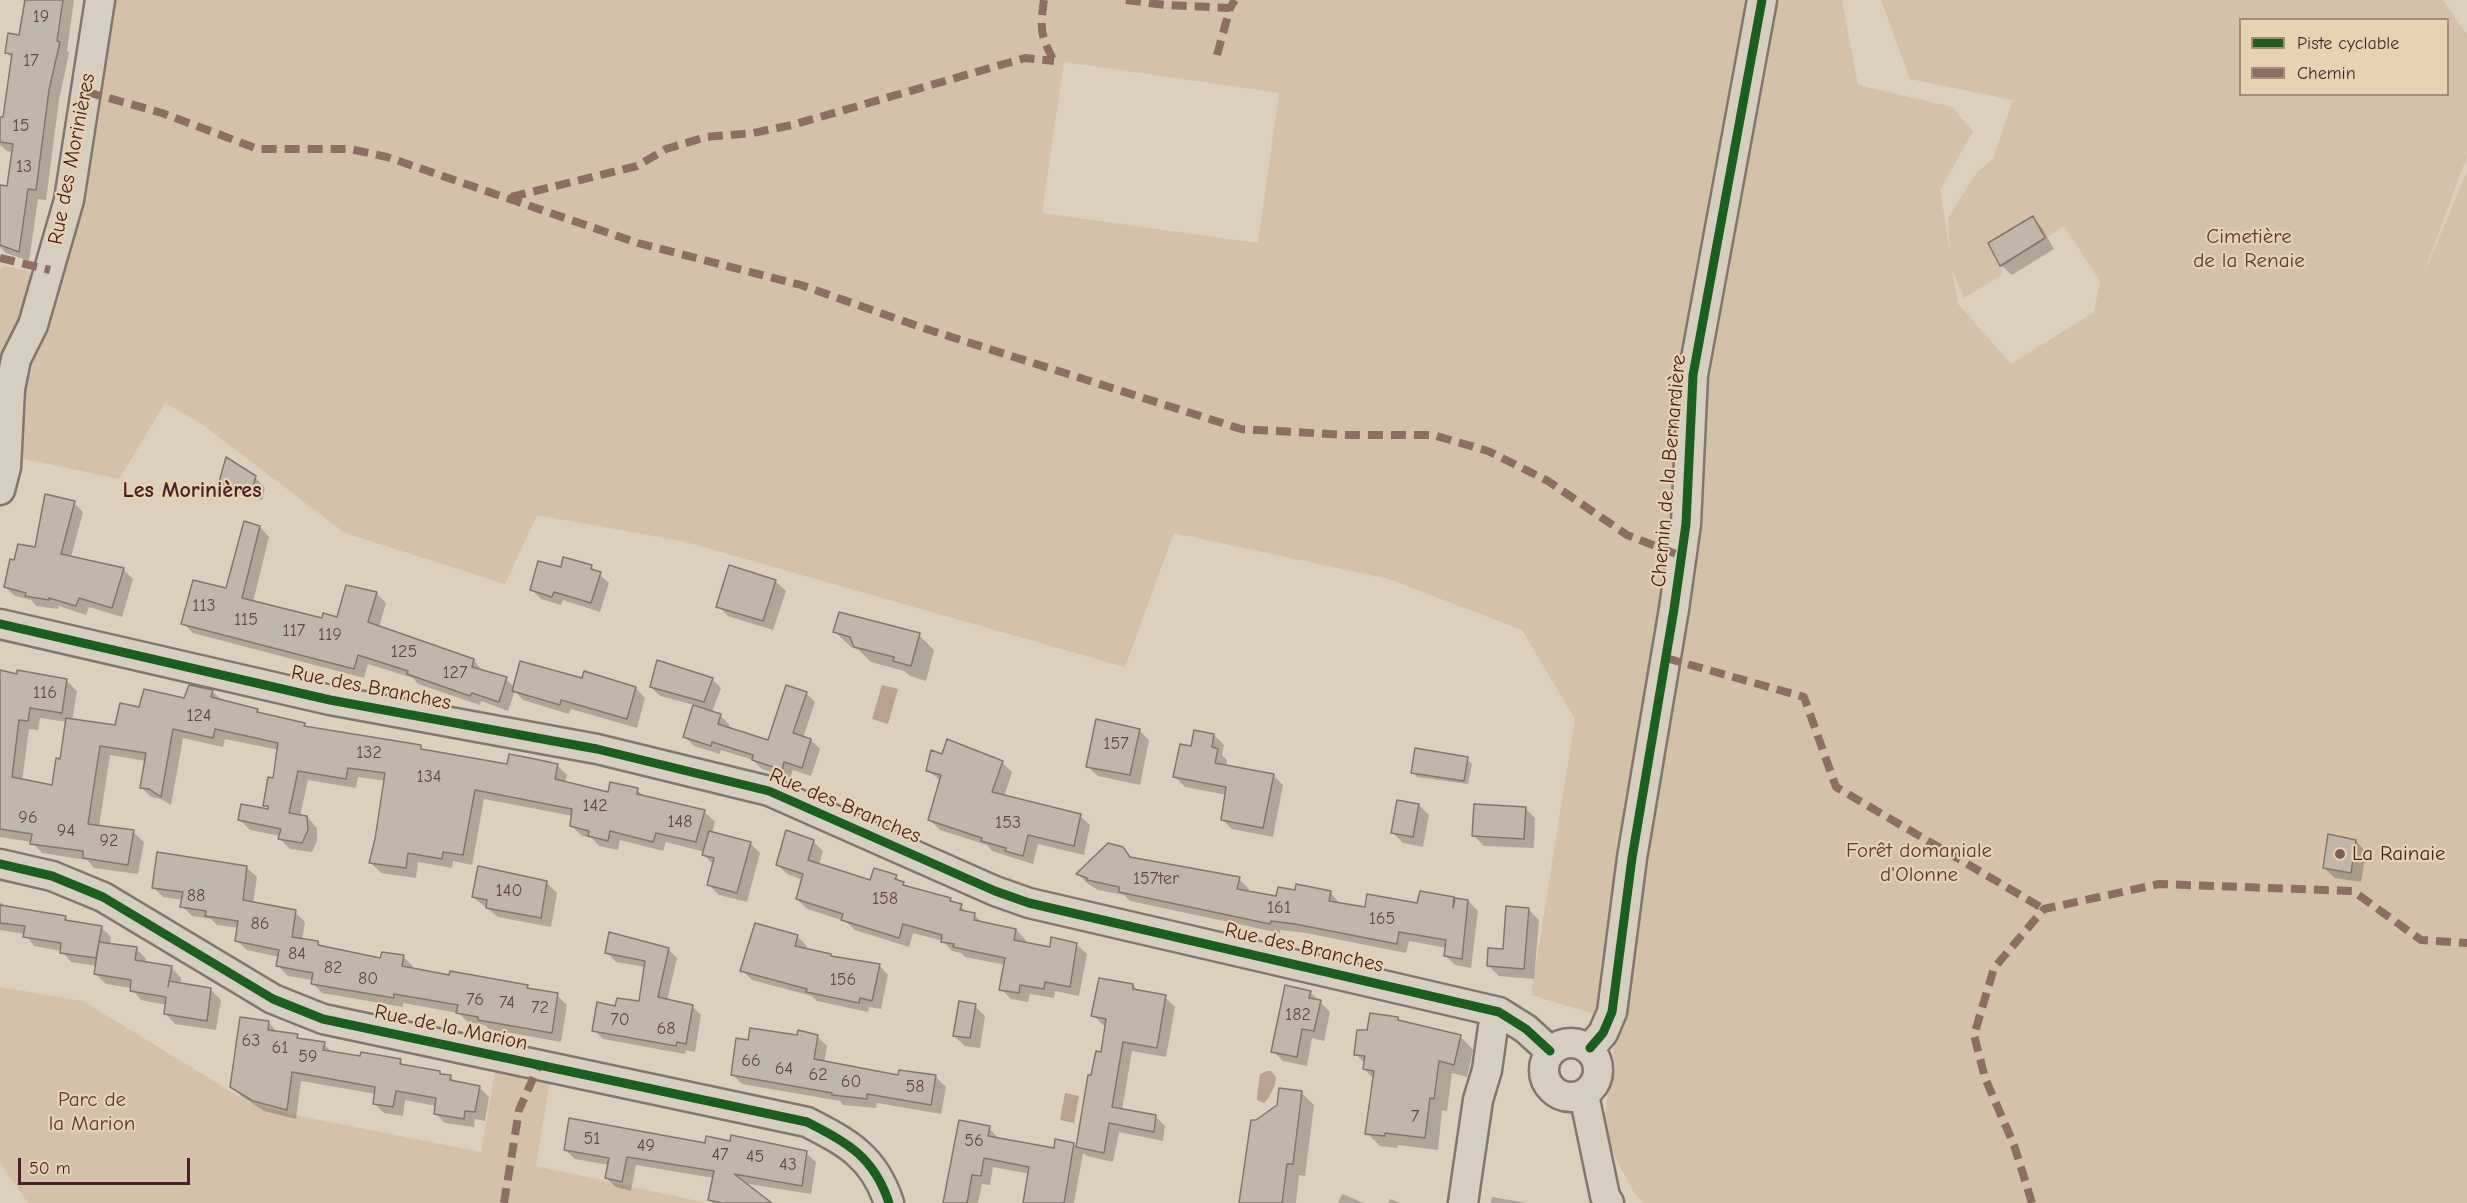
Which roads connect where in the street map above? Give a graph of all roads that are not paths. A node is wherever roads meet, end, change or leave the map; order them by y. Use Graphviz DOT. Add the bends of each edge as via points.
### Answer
graph roads {
  1 [pos="100,0"];
  2 [pos="1762,0"];
  3 [pos="0,490"];
  4 [pos="0,624"];
  5 [pos="0,864"];
  6 [pos="1499,1012"];
  7 [pos="1590,1048"];
  8 [pos="1550,1051"];
  9 [pos="1584,1095"];
  10 [pos="890,1203"];
  11 [pos="1463,1203"];
  12 [pos="1609,1203"];
  1 -- 3 [label="street, Rue des Morinières" via="69,200 33,325 16,359 10,389 6,467"];
  2 -- 7 [label="street, Chemin de la Bernardière" via="1693,375 1686,524 1632,858 1612,1012 1603,1033"];
  4 -- 6 [label="street, Rue des Branches" via="330,700 597,749 769,791 1029,903"];
  5 -- 10 [label="street, Rue de la Marion" via="52,876 103,897 273,999 324,1019 807,1122 848,1143 872,1168"];
  6 -- 8 [label="street, Rue des Branches"];
  6 -- 11 [label="street" via="1478,1100"];
  7 -- 8 [label="street" via="1576,1042 1562,1043"];
  7 -- 9 [label="street" via="1599,1064 1597,1082"];
  8 -- 9 [label="street" via="1544,1065 1545,1081 1555,1093 1569,1098"];
  9 -- 12 [label="street"];
}
